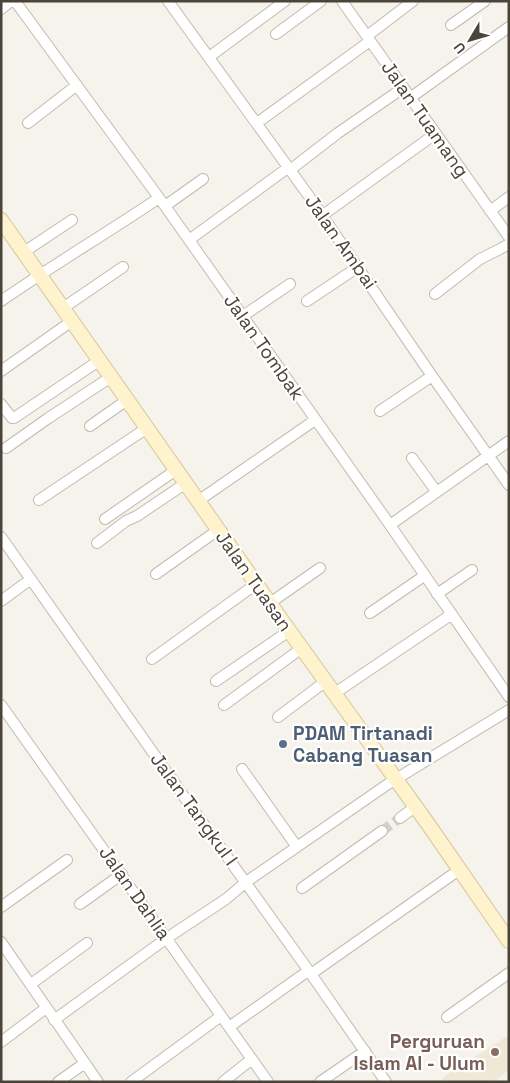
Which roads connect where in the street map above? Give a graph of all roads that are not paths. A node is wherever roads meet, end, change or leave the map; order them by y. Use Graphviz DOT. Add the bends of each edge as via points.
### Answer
graph roads {
  1 [pos="13,1"];
  2 [pos="168,1"];
  3 [pos="285,1"];
  4 [pos="320,1"];
  5 [pos="342,1"];
  6 [pos="414,1"];
  7 [pos="485,1"];
  8 [pos="1,8"];
  9 [pos="451,25"];
  10 [pos="509,27"];
  11 [pos="276,34"];
  12 [pos="368,38"];
  13 [pos="209,57"];
  14 [pos="77,85"];
  15 [pos="403,88"];
  16 [pos="410,98"];
  17 [pos="28,123"];
  18 [pos="257,123"];
  19 [pos="435,134"];
  20 [pos="289,168"];
  21 [pos="203,179"];
  22 [pos="509,197"];
  23 [pos="162,202"];
  24 [pos="490,212"];
  25 [pos="322,216"];
  26 [pos="1,220"];
  27 [pos="72,220"];
  28 [pos="509,237"];
  29 [pos="189,240"];
  30 [pos="509,244"];
  31 [pos="24,252"];
  32 [pos="123,267"];
  33 [pos="358,267"];
  34 [pos="39,274"];
  35 [pos="290,284"];
  36 [pos="435,294"];
  37 [pos="1,300"];
  38 [pos="307,301"];
  39 [pos="63,308"];
  40 [pos="243,316"];
  41 [pos="72,321"];
  42 [pos="100,360"];
  43 [pos="1,371"];
  44 [pos="432,376"];
  45 [pos="111,377"];
  46 [pos="127,400"];
  47 [pos="1,404"];
  48 [pos="380,411"];
  49 [pos="315,420"];
  50 [pos="90,426"];
  51 [pos="147,428"];
  52 [pos="509,441"];
  53 [pos="6,448"];
  54 [pos="488,456"];
  55 [pos="412,458"];
  56 [pos="176,470"];
  57 [pos="186,483"];
  58 [pos="509,485"];
  59 [pos="436,491"];
  60 [pos="39,500"];
  61 [pos="198,501"];
  62 [pos="105,519"];
  63 [pos="390,525"];
  64 [pos="218,530"];
  65 [pos="1,537"];
  66 [pos="97,543"];
  67 [pos="320,568"];
  68 [pos="472,570"];
  69 [pos="156,574"];
  70 [pos="424,576"];
  71 [pos="31,579"];
  72 [pos="256,584"];
  73 [pos="437,594"];
  74 [pos="1,601"];
  75 [pos="270,603"];
  76 [pos="370,613"];
  77 [pos="452,614"];
  78 [pos="290,631"];
  79 [pos="302,648"];
  80 [pos="152,659"];
  81 [pos="216,681"];
  82 [pos="326,681"];
  83 [pos="335,693"];
  84 [pos="509,696"];
  85 [pos="1,705"];
  86 [pos="224,705"];
  87 [pos="509,710"];
  88 [pos="278,717"];
  89 [pos="242,769"];
  90 [pos="395,780"];
  91 [pos="415,807"];
  92 [pos="400,818"];
  93 [pos="382,830"];
  94 [pos="297,847"];
  95 [pos="67,860"];
  96 [pos="459,870"];
  97 [pos="122,874"];
  98 [pos="246,882"];
  99 [pos="302,888"];
  100 [pos="80,904"];
  101 [pos="1,907"];
  102 [pos="167,938"];
  103 [pos="509,941"];
  104 [pos="1,942"];
  105 [pos="87,943"];
  106 [pos="310,972"];
  107 [pos="509,972"];
  108 [pos="31,984"];
  109 [pos="46,1008"];
  110 [pos="221,1016"];
  111 [pos="447,1017"];
  112 [pos="54,1020"];
  113 [pos="229,1027"];
  114 [pos="1,1042"];
  115 [pos="365,1051"];
  116 [pos="252,1059"];
  117 [pos="85,1064"];
  118 [pos="58,1082"];
  119 [pos="98,1082"];
  120 [pos="132,1082"];
  121 [pos="223,1082"];
  122 [pos="268,1082"];
  123 [pos="320,1082"];
  124 [pos="386,1082"];
  1 -- 8 [label="street"];
  1 -- 14 [label="street, Jalan Tombak"];
  2 -- 13 [label="street, Jalan Ambai"];
  3 -- 13 [label="street"];
  4 -- 11 [label="street"];
  5 -- 12 [label="street, Jalan Tuamang"];
  6 -- 12 [label="street"];
  7 -- 9 [label="street"];
  10 -- 16 [label="street"];
  12 -- 15 [label="street, Jalan Tuamang"];
  12 -- 18 [label="street"];
  13 -- 18 [label="street, Jalan Ambai"];
  14 -- 17 [label="street"];
  14 -- 23 [label="street, Jalan Tombak"];
  15 -- 16 [label="street, Jalan Tuamang"];
  15 -- 20 [label="street"];
  16 -- 19 [label="street, Jalan Tuamang"];
  18 -- 20 [label="street, Jalan Ambai"];
  19 -- 24 [label="street, Jalan Tuamang"];
  19 -- 25 [label="street"];
  20 -- 25 [label="street, Jalan Ambai"];
  20 -- 29 [label="street"];
  21 -- 23 [label="street"];
  22 -- 24 [label="street"];
  23 -- 29 [label="street, Jalan Tombak"];
  23 -- 34 [label="street"];
  24 -- 28 [label="street, Jalan Tuamang"];
  25 -- 33 [label="street, Jalan Ambai"];
  26 -- 31 [label="street, Jalan Tuasan"];
  27 -- 31 [label="street"];
  29 -- 40 [label="street, Jalan Tombak"];
  30 -- 36 [label="street" via="478,261"];
  31 -- 34 [label="street, Jalan Tuasan"];
  32 -- 39 [label="street"];
  33 -- 38 [label="street"];
  33 -- 44 [label="street, Jalan Ambai"];
  34 -- 37 [label="street"];
  34 -- 39 [label="street, Jalan Tuasan"];
  35 -- 40 [label="street"];
  39 -- 41 [label="street, Jalan Tuasan"];
  40 -- 49 [label="street, Jalan Tombak"];
  41 -- 42 [label="street, Jalan Tuasan"];
  41 -- 43 [label="street"];
  42 -- 45 [label="street, Jalan Tuasan"];
  42 -- 47 [label="street" via="14,418"];
  44 -- 48 [label="street"];
  44 -- 54 [label="street, Jalan Ambai"];
  45 -- 46 [label="street, Jalan Tuasan"];
  45 -- 53 [label="street"];
  46 -- 50 [label="street"];
  46 -- 51 [label="street, Jalan Tuasan"];
  49 -- 61 [label="street"];
  49 -- 63 [label="street, Jalan Tombak"];
  51 -- 56 [label="street, Jalan Tuasan"];
  51 -- 60 [label="street"];
  52 -- 54 [label="street"];
  54 -- 58 [label="street, Jalan Ambai"];
  54 -- 59 [label="street"];
  55 -- 59 [label="street"];
  56 -- 57 [label="street, Jalan Tuasan"];
  56 -- 62 [label="street"];
  57 -- 61 [label="street, Jalan Tuasan"];
  57 -- 66 [label="street"];
  59 -- 63 [label="street"];
  61 -- 64 [label="street, Jalan Tuasan"];
  63 -- 70 [label="street, Jalan Tombak"];
  64 -- 69 [label="street"];
  64 -- 72 [label="street, Jalan Tuasan"];
  65 -- 71 [label="street, Jalan Tangkul I"];
  67 -- 75 [label="street"];
  68 -- 73 [label="street"];
  70 -- 73 [label="street, Jalan Tombak"];
  70 -- 76 [label="street"];
  71 -- 74 [label="street"];
  71 -- 98 [label="street, Jalan Tangkul I"];
  72 -- 75 [label="street, Jalan Tuasan"];
  72 -- 80 [label="street"];
  73 -- 77 [label="street, Jalan Tombak"];
  75 -- 78 [label="street, Jalan Tuasan"];
  77 -- 83 [label="street"];
  77 -- 84 [label="street, Jalan Tombak"];
  78 -- 79 [label="street, Jalan Tuasan"];
  78 -- 81 [label="street"];
  79 -- 82 [label="street, Jalan Tuasan"];
  79 -- 86 [label="street"];
  82 -- 83 [label="street, Jalan Tuasan"];
  82 -- 88 [label="street"];
  83 -- 90 [label="street, Jalan Tuasan"];
  85 -- 97 [label="street, Jalan Dahlia"];
  87 -- 90 [label="street"];
  89 -- 94 [label="street"];
  90 -- 91 [label="street, Jalan Tuasan"];
  90 -- 94 [label="street"];
  91 -- 92 [label="street"];
  91 -- 96 [label="street, Jalan Tuasan"];
  93 -- 99 [label="street"];
  94 -- 98 [label="street"];
  95 -- 101 [label="street"];
  96 -- 103 [label="street, Jalan Tuasan"];
  96 -- 106 [label="street"];
  97 -- 100 [label="street"];
  97 -- 102 [label="street, Jalan Dahlia"];
  98 -- 102 [label="street"];
  98 -- 106 [label="street, Jalan Tangkul I"];
  102 -- 110 [label="street, Jalan Dahlia"];
  102 -- 112 [label="street"];
  104 -- 108 [label="street"];
  105 -- 108 [label="street"];
  106 -- 113 [label="street"];
  106 -- 115 [label="street, Jalan Tangkul I"];
  107 -- 111 [label="street"];
  108 -- 109 [label="street"];
  109 -- 112 [label="street"];
  109 -- 114 [label="street"];
  110 -- 113 [label="street, Jalan Dahlia"];
  110 -- 120 [label="street"];
  112 -- 117 [label="street"];
  113 -- 116 [label="street, Jalan Dahlia"];
  115 -- 123 [label="street"];
  115 -- 124 [label="street, Jalan Tangkul I"];
  116 -- 121 [label="street"];
  116 -- 122 [label="street, Jalan Dahlia"];
  117 -- 118 [label="street"];
  117 -- 119 [label="street"];
}
